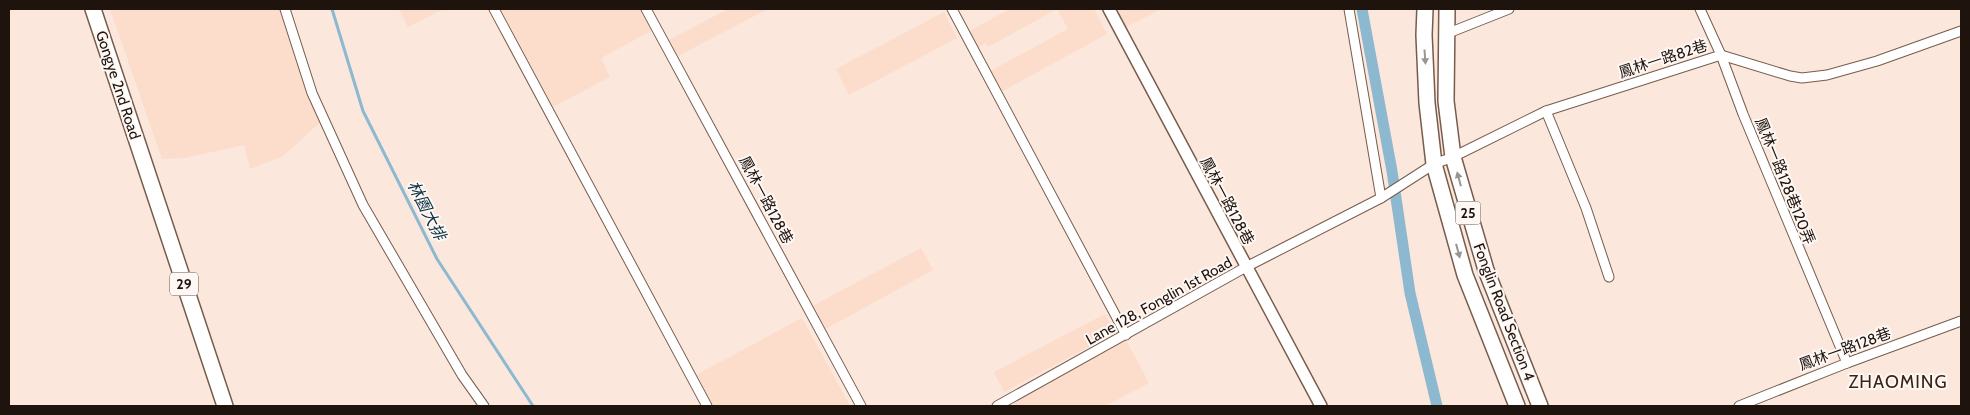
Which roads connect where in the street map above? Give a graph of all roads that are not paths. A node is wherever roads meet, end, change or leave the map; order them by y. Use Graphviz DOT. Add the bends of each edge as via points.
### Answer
graph roads {
  1 [pos="93,9"];
  2 [pos="284,9"];
  3 [pos="494,9"];
  4 [pos="646,9"];
  5 [pos="952,9"];
  6 [pos="1109,9"];
  7 [pos="1349,9"];
  8 [pos="1425,9"];
  9 [pos="1446,9"];
  10 [pos="1509,9"];
  11 [pos="1700,9"];
  12 [pos="1961,31"];
  13 [pos="1446,34"];
  14 [pos="1721,55"];
  15 [pos="1546,111"];
  16 [pos="1453,157"];
  17 [pos="1434,164"];
  18 [pos="1403,183"];
  19 [pos="1385,195"];
  20 [pos="1246,267"];
  21 [pos="1609,277"];
  22 [pos="1961,321"];
  23 [pos="1126,335"];
  24 [pos="1847,362"];
  25 [pos="1011,403"];
  26 [pos="225,406"];
  27 [pos="484,406"];
  28 [pos="707,406"];
  29 [pos="861,406"];
  30 [pos="997,406"];
  31 [pos="1320,406"];
  32 [pos="1517,406"];
  33 [pos="1540,406"];
  34 [pos="1739,406"];
  1 -- 26 [label="main road, Gongye 2nd Road / 29"];
  2 -- 27 [label="street" via="312,92 363,205 462,375"];
  3 -- 28 [label="street"];
  4 -- 29 [label="street, 鳳林一路128巷"];
  5 -- 23 [label="street"];
  6 -- 20 [label="street, 鳳林一路128巷"];
  7 -- 19 [label="street"];
  8 -- 17 [label="main road, Fonglin Road Section 4 / 25, one-way" via="1427,103"];
  9 -- 13 [label="main road, Fonglin Road Section 4 / 25"];
  10 -- 13 [label="street"];
  11 -- 14 [label="street, 鳳林一路128巷120弄"];
  12 -- 14 [label="street, 鳳林一路82巷" via="1877,61 1827,75 1802,78"];
  13 -- 16 [label="main road, Fonglin Road Section 4 / 25" via="1446,101"];
  14 -- 15 [label="street, 鳳林一路82巷"];
  14 -- 24 [label="street, 鳳林一路128巷120弄"];
  15 -- 16 [label="street, 鳳林一路82巷"];
  15 -- 21 [label="street" via="1586,208"];
  16 -- 17 [label="street, 鳳林一路82巷"];
  33 -- 16 [label="main road, Fonglin Road Section 4 / 25, one-way" via="1486,270"];
  17 -- 18 [label="street, 鳳林一路82巷"];
  17 -- 32 [label="main road, Fonglin Road Section 4 / 25, one-way" via="1465,275"];
  18 -- 19 [label="street, Lane 128, Fonglin 1st Road"];
  19 -- 20 [label="street, Lane 128, Fonglin 1st Road"];
  20 -- 23 [label="street, Lane 128, Fonglin 1st Road"];
  20 -- 31 [label="street, 鳳林一路128巷"];
  22 -- 24 [label="street, 鳳林一路128巷"];
  23 -- 25 [label="street, Lane 128, Fonglin 1st Road"];
  24 -- 34 [label="street, 鳳林一路128巷"];
  25 -- 30 [label="street, Lane 128, Fonglin 1st Road"];
}
